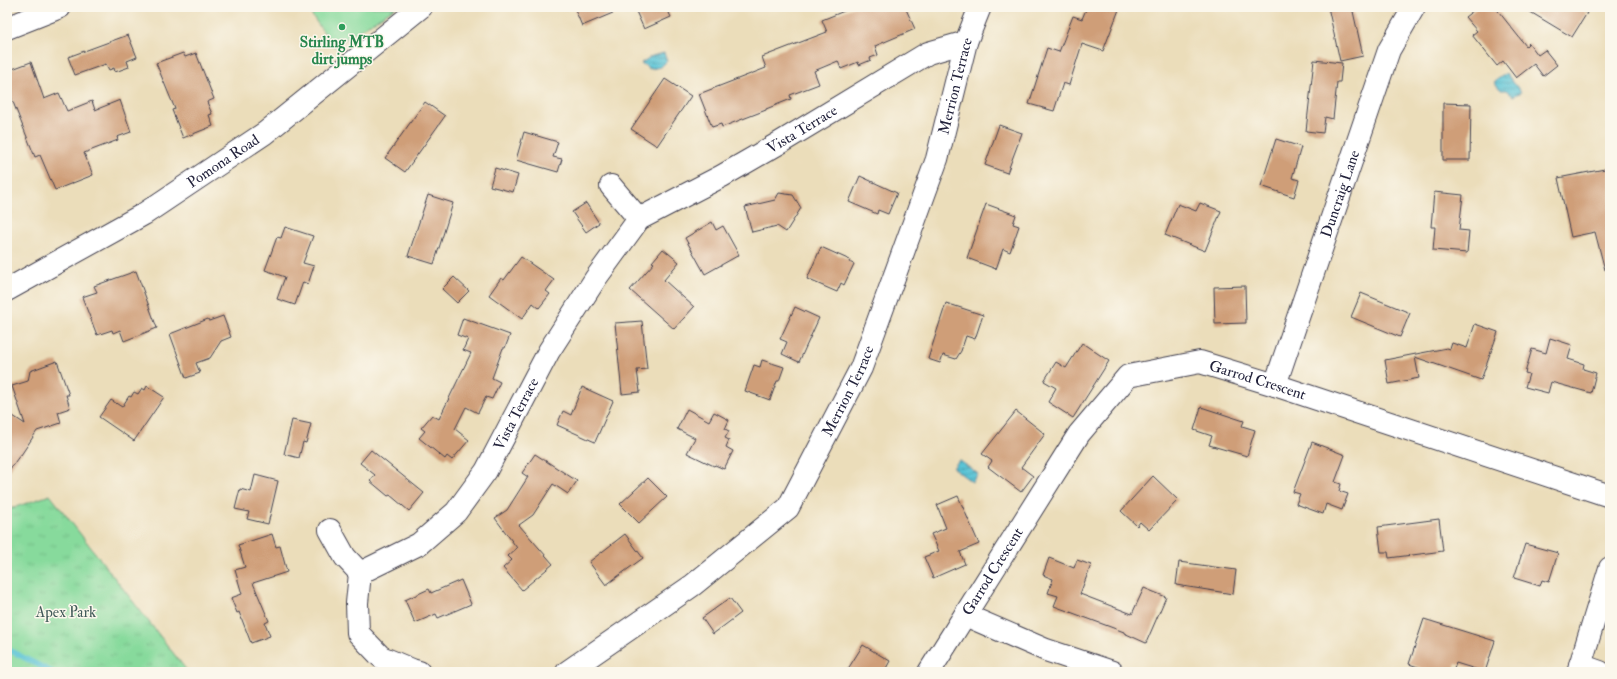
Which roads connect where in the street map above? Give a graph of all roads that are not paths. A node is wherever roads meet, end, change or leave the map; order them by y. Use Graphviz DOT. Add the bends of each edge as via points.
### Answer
graph roads {
  1 [pos="59,7"];
  2 [pos="421,7"];
  3 [pos="980,7"];
  4 [pos="1414,7"];
  5 [pos="7,28"];
  6 [pos="966,42"];
  7 [pos="611,186"];
  8 [pos="639,219"];
  9 [pos="7,290"];
  10 [pos="1275,385"];
  11 [pos="1610,496"];
  12 [pos="330,530"];
  13 [pos="1610,568"];
  14 [pos="360,573"];
  15 [pos="965,615"];
  16 [pos="1579,668"];
  17 [pos="564,671"];
  18 [pos="419,672"];
  19 [pos="928,672"];
  20 [pos="1112,672"];
  21 [pos="1600,672"];
  1 -- 5 [label="main road"];
  2 -- 9 [label="main road, Pomona Road" via="258,137 144,214"];
  3 -- 6 [label="main road, Merrion Terrace"];
  4 -- 10 [label="main road, Duncraig Lane" via="1389,50"];
  6 -- 8 [label="main road, Vista Terrace" via="928,53 722,176"];
  6 -- 17 [label="main road, Merrion Terrace" via="937,159 861,368 788,508 693,585"];
  7 -- 8 [label="main road"];
  8 -- 14 [label="main road, Vista Terrace" via="596,278 549,351 486,471 456,512 419,544"];
  10 -- 11 [label="main road, Garrod Crescent"];
  10 -- 15 [label="main road, Garrod Crescent" via="1200,362 1128,376 1078,434"];
  12 -- 14 [label="main road" via="345,557"];
  13 -- 16 [label="main road"];
  14 -- 18 [label="main road" via="356,604 358,633 381,657"];
  15 -- 19 [label="main road, Garrod Crescent"];
  15 -- 20 [label="main road" via="1046,650"];
  16 -- 21 [label="main road"];
}
